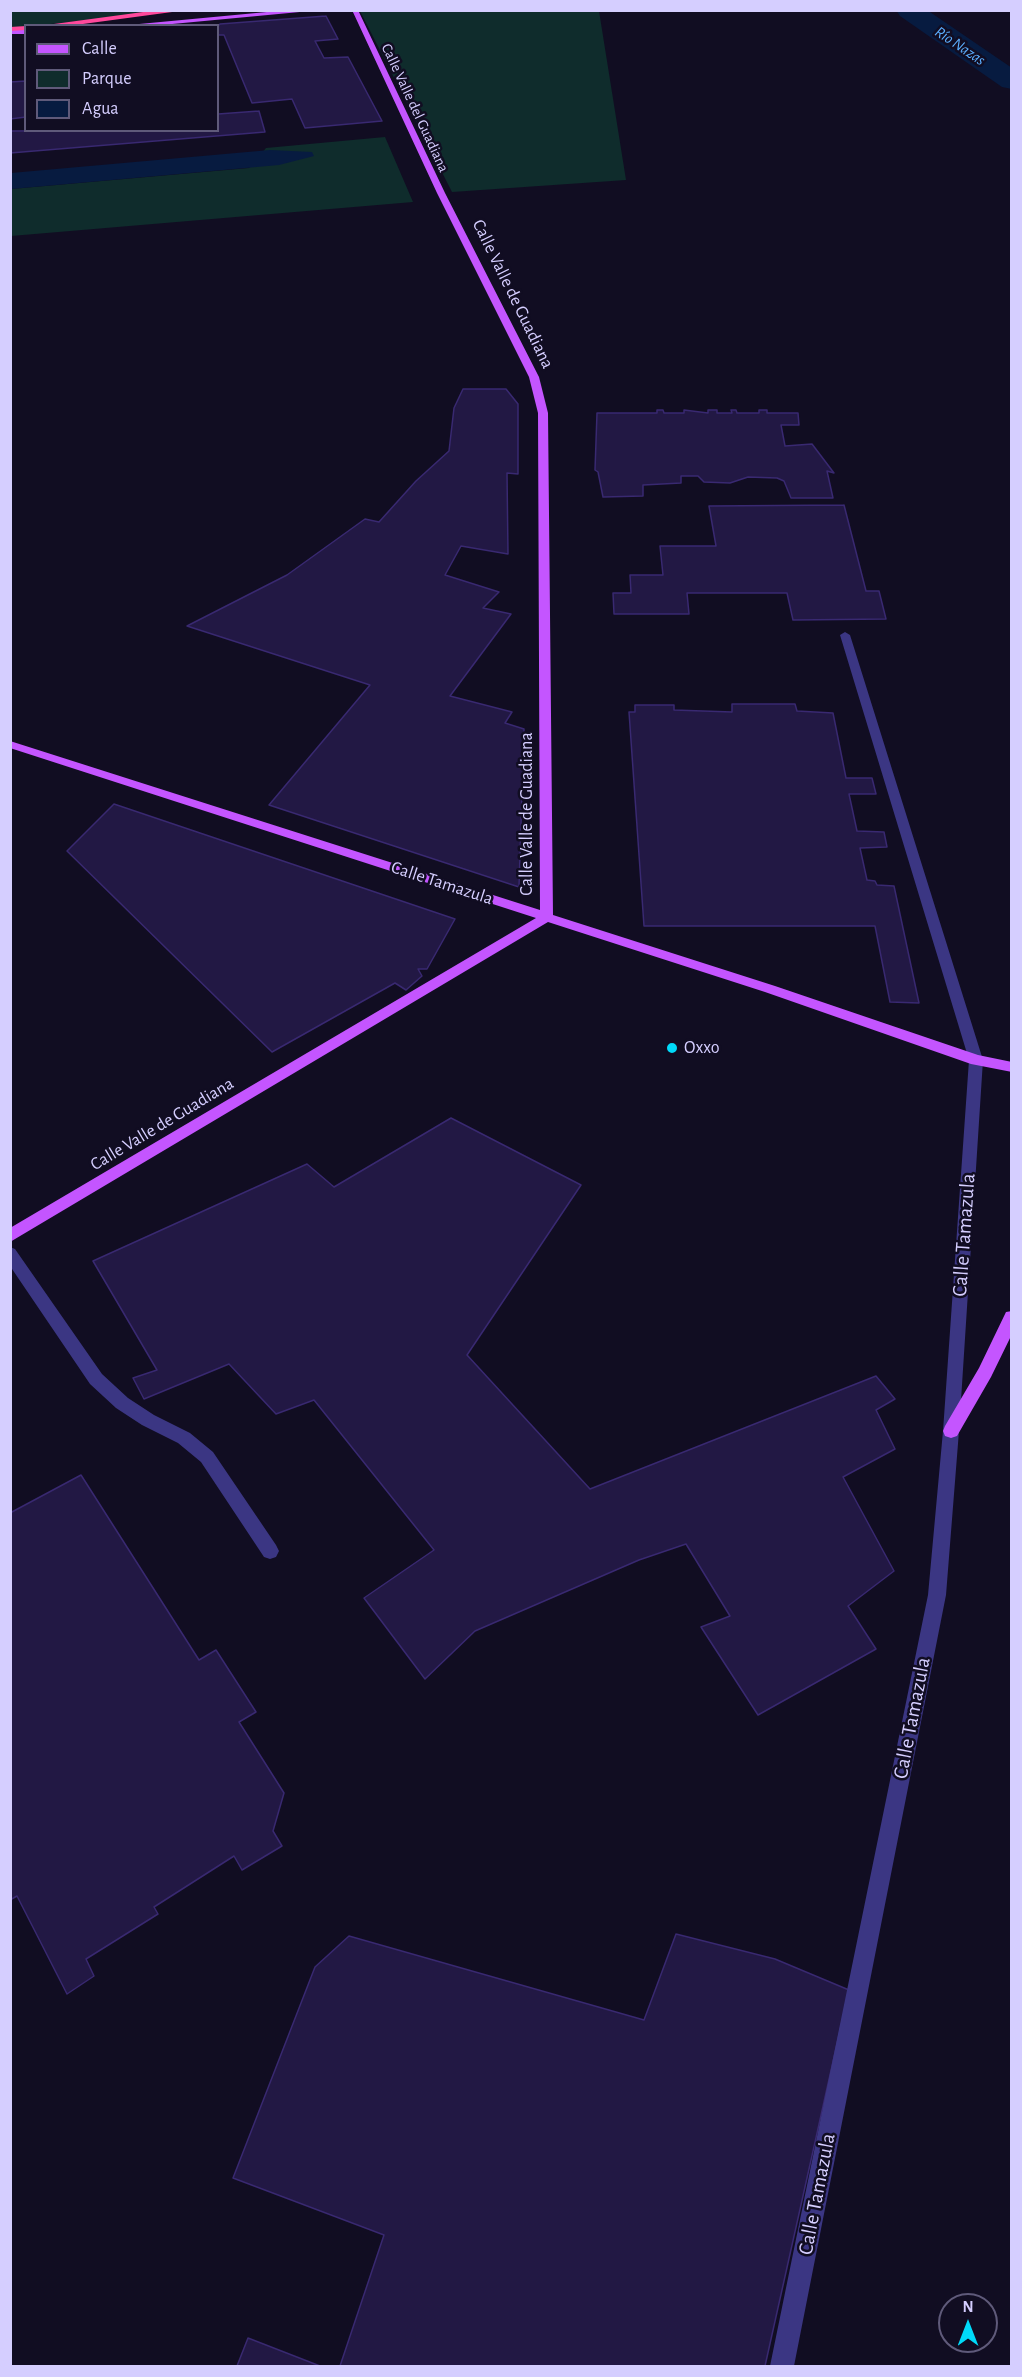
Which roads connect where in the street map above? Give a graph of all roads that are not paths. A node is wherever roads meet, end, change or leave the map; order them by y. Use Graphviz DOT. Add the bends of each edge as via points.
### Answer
graph roads {
  1 [pos="183,10"];
  2 [pos="318,10"];
  3 [pos="355,10"];
  4 [pos="60,24"];
  5 [pos="146,24"];
  6 [pos="453,216"];
  7 [pos="845,635"];
  8 [pos="10,744"];
  9 [pos="547,917"];
  10 [pos="976,1060"];
  11 [pos="1011,1067"];
  12 [pos="1011,1078"];
  13 [pos="10,1236"];
  14 [pos="10,1253"];
  15 [pos="1011,1317"];
  16 [pos="951,1431"];
  17 [pos="270,1551"];
  18 [pos="782,2367"];
  1 -- 4 [label="highway"];
  2 -- 5 [label="main road"];
  3 -- 6 [label="main road, Calle Valle del Guadiana"];
  6 -- 9 [label="main road, Calle Valle de Guadiana" via="534,377 543,413"];
  7 -- 10 [label="street"];
  8 -- 9 [label="main road, Calle Tamazula"];
  9 -- 10 [label="main road, Calle Tamazula"];
  9 -- 13 [label="main road, Calle Valle de Guadiana"];
  10 -- 11 [label="main road, Calle Tamazula"];
  10 -- 12 [label="main road, Calle Tamazula"];
  10 -- 16 [label="street, Calle Tamazula"];
  14 -- 17 [label="street" via="96,1379 122,1403 184,1438 207,1457"];
  15 -- 16 [label="main road"];
  16 -- 18 [label="street, Calle Tamazula" via="937,1595"];
}
